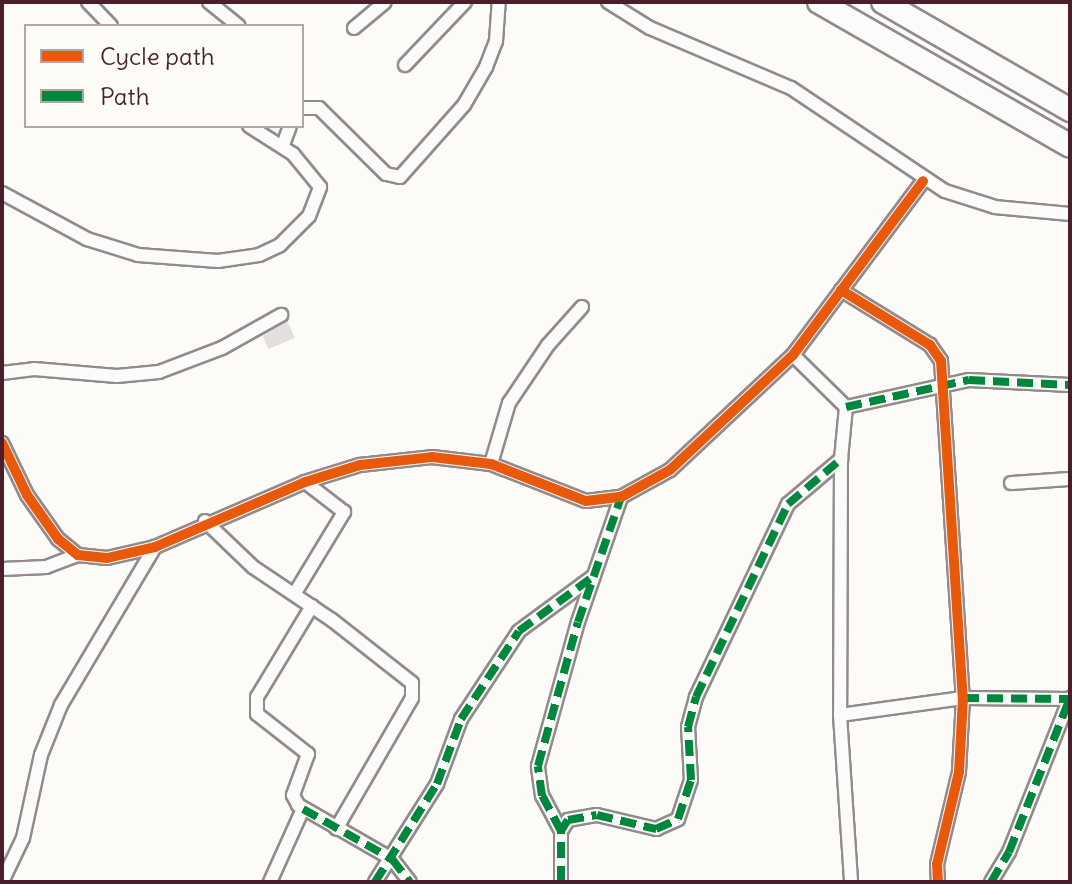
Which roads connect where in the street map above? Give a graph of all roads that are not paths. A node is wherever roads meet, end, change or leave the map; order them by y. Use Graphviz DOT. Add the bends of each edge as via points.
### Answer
graph roads {
  1 [pos="88,2"];
  2 [pos="209,2"];
  3 [pos="385,2"];
  4 [pos="465,2"];
  5 [pos="499,2"];
  6 [pos="608,2"];
  7 [pos="819,2"];
  8 [pos="883,2"];
  9 [pos="109,24"];
  10 [pos="236,24"];
  11 [pos="354,28"];
  12 [pos="405,65"];
  13 [pos="304,104"];
  14 [pos="1070,110"];
  15 [pos="253,128"];
  16 [pos="289,128"];
  17 [pos="283,145"];
  18 [pos="1070,146"];
  19 [pos="923,181"];
  20 [pos="2,193"];
  21 [pos="1070,214"];
  22 [pos="841,290"];
  23 [pos="582,307"];
  24 [pos="281,315"];
  25 [pos="793,355"];
  26 [pos="2,373"];
  27 [pos="940,384"];
  28 [pos="1070,385"];
  29 [pos="846,407"];
  30 [pos="2,443"];
  31 [pos="841,459"];
  32 [pos="491,464"];
  33 [pos="1070,479"];
  34 [pos="305,482"];
  35 [pos="1011,483"];
  36 [pos="621,497"];
  37 [pos="205,521"];
  38 [pos="155,547"];
  39 [pos="78,555"];
  40 [pos="2,569"];
  41 [pos="594,576"];
  42 [pos="295,593"];
  43 [pos="312,606"];
  44 [pos="963,698"];
  45 [pos="1070,698"];
  46 [pos="840,715"];
  47 [pos="303,809"];
  48 [pos="336,829"];
  49 [pos="561,831"];
  50 [pos="392,859"];
  51 [pos="2,882"];
  52 [pos="270,882"];
  53 [pos="375,882"];
  54 [pos="410,882"];
  55 [pos="561,882"];
  56 [pos="851,882"];
  57 [pos="938,882"];
  58 [pos="991,882"];
  1 -- 9 [label="street"];
  2 -- 10 [label="street"];
  3 -- 11 [label="street"];
  4 -- 12 [label="street"];
  5 -- 13 [label="street" via="496,41 486,67 464,105 400,177 391,178 319,108"];
  6 -- 19 [label="street" via="650,28 791,88"];
  7 -- 18 [label="highway"];
  8 -- 14 [label="highway"];
  15 -- 17 [label="street"];
  16 -- 17 [label="street"];
  17 -- 20 [label="street" via="317,178 317,201 280,245 246,259 138,255 87,239"];
  19 -- 21 [label="street" via="971,202"];
  19 -- 22 [label="street"];
  22 -- 25 [label="street"];
  22 -- 27 [label="street" via="930,345 941,361"];
  23 -- 32 [label="street" via="548,345 509,403"];
  24 -- 26 [label="street" via="222,348 159,372"];
  25 -- 29 [label="street"];
  25 -- 36 [label="street" via="670,470"];
  27 -- 28 [label="street"];
  27 -- 29 [label="street"];
  27 -- 44 [label="street"];
  29 -- 31 [label="street"];
  30 -- 39 [label="street" via="27,495 58,539"];
  31 -- 46 [label="street"];
  31 -- 49 [label="street" via="788,504 696,697 688,727 691,780 678,819 656,829 581,814"];
  32 -- 34 [label="street" via="432,457 360,465"];
  32 -- 36 [label="street" via="586,501"];
  33 -- 35 [label="street"];
  34 -- 37 [label="street"];
  34 -- 42 [label="street" via="344,512"];
  36 -- 41 [label="street"];
  37 -- 38 [label="street"];
  37 -- 42 [label="street" via="253,567"];
  38 -- 39 [label="street" via="107,558"];
  38 -- 51 [label="street" via="61,705 41,755 23,838"];
  39 -- 40 [label="street" via="46,567"];
  41 -- 49 [label="street" via="538,766 542,796"];
  41 -- 50 [label="street" via="519,631 461,719 437,784"];
  42 -- 43 [label="street"];
  43 -- 47 [label="street" via="255,705 262,719 308,754 293,795"];
  43 -- 48 [label="street" via="407,676 413,690"];
  44 -- 45 [label="street"];
  44 -- 46 [label="street"];
  44 -- 57 [label="street" via="959,772 937,864"];
  45 -- 58 [label="street" via="1009,852"];
  46 -- 56 [label="street"];
  47 -- 48 [label="street"];
  47 -- 52 [label="street"];
  48 -- 50 [label="street"];
  49 -- 55 [label="street"];
  50 -- 53 [label="street"];
  50 -- 54 [label="street"];
}
